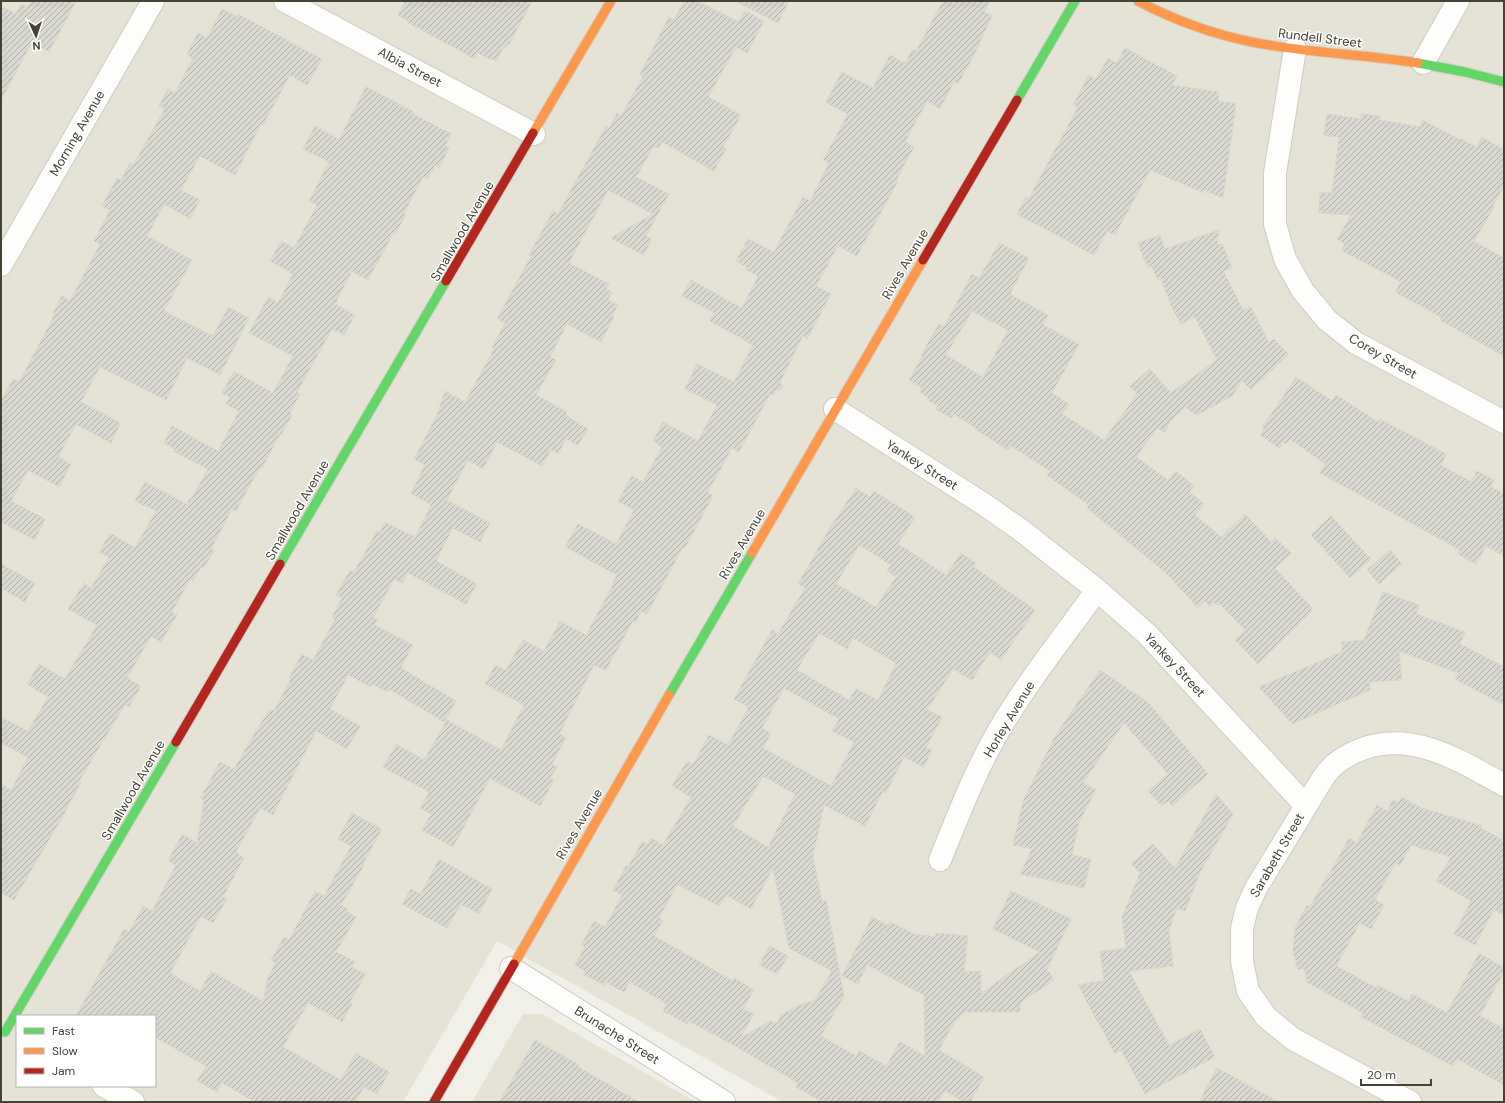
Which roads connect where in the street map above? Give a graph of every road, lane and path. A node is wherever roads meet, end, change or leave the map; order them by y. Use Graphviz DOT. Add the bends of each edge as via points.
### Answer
graph roads {
  1 [pos="153,1"];
  2 [pos="285,1"];
  3 [pos="611,1"];
  4 [pos="1075,1"];
  5 [pos="1138,1"];
  6 [pos="1458,1"];
  7 [pos="1295,49"];
  8 [pos="1423,63"];
  9 [pos="1504,82"];
  10 [pos="534,134"];
  11 [pos="1,266"];
  12 [pos="835,409"];
  13 [pos="1504,422"];
  14 [pos="1098,590"];
  15 [pos="1504,785"];
  16 [pos="1306,806"];
  17 [pos="940,860"];
  18 [pos="510,968"];
  19 [pos="19,1015"];
  20 [pos="16,1020"];
  21 [pos="8,1034"];
  22 [pos="106,1087"];
  23 [pos="133,1102"];
  24 [pos="434,1102"];
  25 [pos="724,1102"];
  26 [pos="1410,1102"];
  1 -- 11 [label="street, Morning Avenue"];
  2 -- 10 [label="street, Albia Street"];
  3 -- 10 [label="street, Smallwood Avenue"];
  4 -- 12 [label="street, Rives Avenue"];
  5 -- 7 [label="street, Rundell Street" via="1159,13 1199,29 1240,40"];
  6 -- 8 [label="street"];
  7 -- 8 [label="street, Rundell Street"];
  7 -- 13 [label="street, Corey Street" via="1275,173 1276,224 1285,259 1303,291 1327,320 1356,343"];
  8 -- 9 [label="street, Rundell Street"];
  10 -- 19 [label="street, Smallwood Avenue"];
  12 -- 14 [label="street, Yankey Street" via="985,506"];
  12 -- 18 [label="street, Rives Avenue"];
  14 -- 16 [label="street, Yankey Street" via="1147,634"];
  14 -- 17 [label="street, Horley Avenue" via="1041,667 999,730 966,797"];
  15 -- 16 [label="street" via="1440,751 1394,742 1374,744 1341,759 1329,771"];
  16 -- 26 [label="street, Sarabeth Street" via="1256,888 1247,908 1242,928 1242,961 1248,991 1266,1017 1293,1039"];
  18 -- 24 [label="street, Rives Avenue"];
  18 -- 25 [label="street, Brunache Street"];
  20 -- 21 [label="street, Smallwood Avenue"];
  22 -- 23 [label="street"];
}
